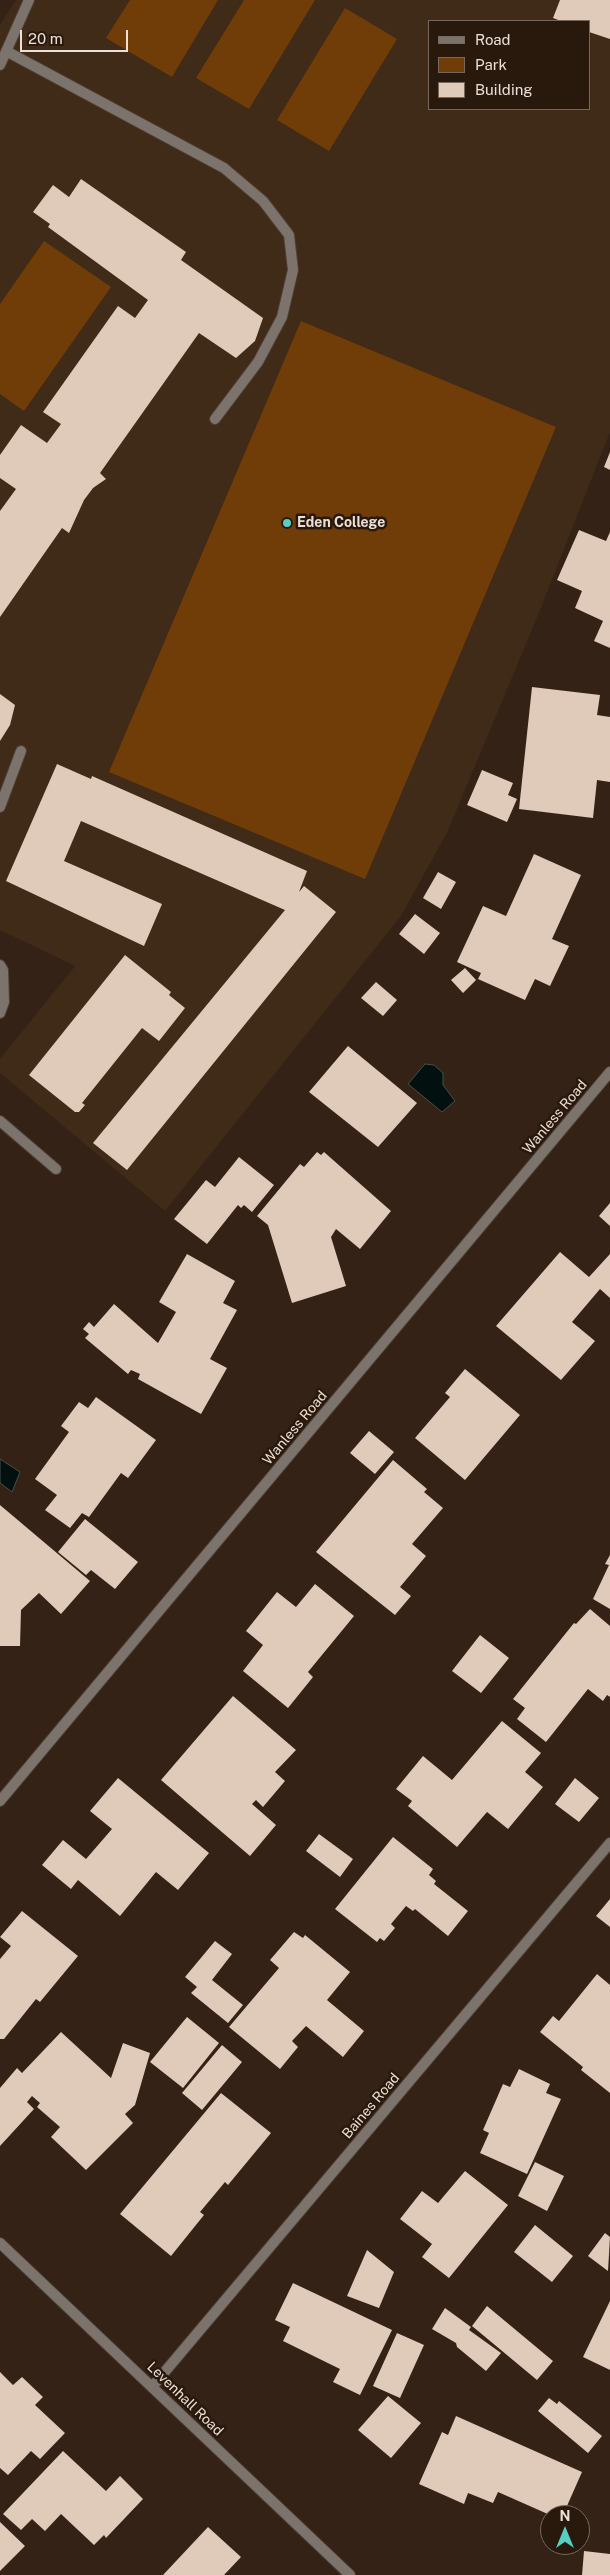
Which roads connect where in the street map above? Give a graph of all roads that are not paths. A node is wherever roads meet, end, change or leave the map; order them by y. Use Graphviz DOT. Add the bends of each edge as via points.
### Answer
graph roads {
  1 [pos="29,0"];
  2 [pos="6,51"];
  3 [pos="0,65"];
  4 [pos="215,419"];
  5 [pos="21,751"];
  6 [pos="0,806"];
  7 [pos="0,965"];
  8 [pos="0,1013"];
  9 [pos="610,1072"];
  10 [pos="0,1121"];
  11 [pos="56,1169"];
  12 [pos="0,1801"];
  13 [pos="610,1843"];
  14 [pos="0,2243"];
  15 [pos="152,2387"];
  16 [pos="350,2575"];
  1 -- 2 [label="street"];
  2 -- 3 [label="street"];
  2 -- 4 [label="street" via="224,168 263,201 289,235 293,270 282,316 258,362"];
  5 -- 6 [label="street"];
  7 -- 8 [label="street" via="4,1002"];
  9 -- 12 [label="street, Wanless Road"];
  10 -- 11 [label="street"];
  13 -- 15 [label="street, Baines Road"];
  14 -- 15 [label="street, Levenhall Road"];
  15 -- 16 [label="street, Levenhall Road"];
}
